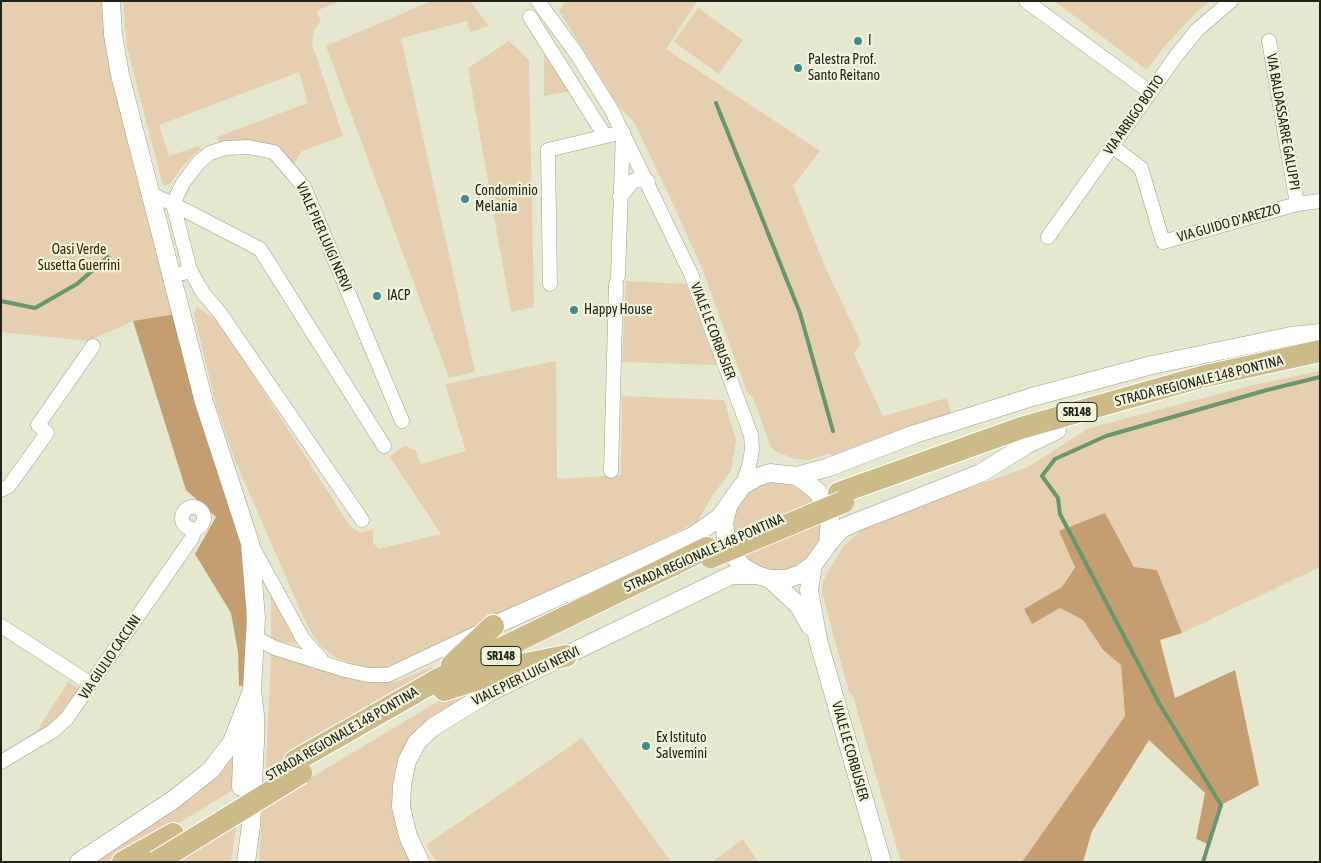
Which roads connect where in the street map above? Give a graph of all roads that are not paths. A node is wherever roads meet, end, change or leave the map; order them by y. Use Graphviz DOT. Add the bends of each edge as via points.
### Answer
graph roads {
  1 [pos="110,1"];
  2 [pos="1026,1"];
  3 [pos="1231,1"];
  4 [pos="545,4"];
  5 [pos="530,17"];
  6 [pos="1268,41"];
  7 [pos="1150,92"];
  8 [pos="623,132"];
  9 [pos="605,136"];
  10 [pos="1112,146"];
  11 [pos="648,182"];
  12 [pos="151,194"];
  13 [pos="620,197"];
  14 [pos="1320,201"];
  15 [pos="173,204"];
  16 [pos="1297,204"];
  17 [pos="1048,237"];
  18 [pos="190,270"];
  19 [pos="173,278"];
  20 [pos="550,284"];
  21 [pos="1320,333"];
  22 [pos="93,346"];
  23 [pos="1320,352"];
  24 [pos="1320,360"];
  25 [pos="402,421"];
  26 [pos="1057,430"];
  27 [pos="384,446"];
  28 [pos="611,471"];
  29 [pos="797,476"];
  30 [pos="742,486"];
  31 [pos="1,490"];
  32 [pos="841,497"];
  33 [pos="728,507"];
  34 [pos="362,520"];
  35 [pos="195,529"];
  36 [pos="250,543"];
  37 [pos="828,544"];
  38 [pos="813,566"];
  39 [pos="764,577"];
  40 [pos="1,626"];
  41 [pos="493,626"];
  42 [pos="256,638"];
  43 [pos="818,640"];
  44 [pos="566,656"];
  45 [pos="325,663"];
  46 [pos="91,684"];
  47 [pos="435,687"];
  48 [pos="252,690"];
  49 [pos="244,710"];
  50 [pos="1,762"];
  51 [pos="298,767"];
  52 [pos="173,834"];
  53 [pos="79,862"];
  54 [pos="123,862"];
  55 [pos="133,862"];
  56 [pos="156,862"];
  57 [pos="234,862"];
  58 [pos="246,862"];
  59 [pos="420,862"];
  60 [pos="882,862"];
  1 -- 12 [label="street" via="120,75"];
  2 -- 7 [label="street"];
  3 -- 7 [label="street, VIA ARRIGO BOITO" via="1197,30"];
  4 -- 8 [label="street, VIALE LE CORBUSIER"];
  5 -- 9 [label="street"];
  6 -- 16 [label="street, VIA BALDASSARRE GALUPPI"];
  7 -- 10 [label="street, VIA ARRIGO BOITO"];
  8 -- 9 [label="street"];
  8 -- 11 [label="street, VIALE LE CORBUSIER"];
  8 -- 13 [label="street"];
  9 -- 20 [label="street" via="548,150"];
  10 -- 16 [label="street, VIA GUIDO D'AREZZO" via="1141,168 1163,242"];
  10 -- 17 [label="street, VIA ARRIGO BOITO"];
  11 -- 13 [label="street" via="634,180"];
  11 -- 30 [label="street, VIALE LE CORBUSIER" via="691,274 751,435 751,458"];
  12 -- 15 [label="street"];
  12 -- 19 [label="street"];
  13 -- 28 [label="street"];
  14 -- 16 [label="street, VIA GUIDO D'AREZZO"];
  15 -- 18 [label="street"];
  15 -- 25 [label="street, VIALE PIER LUIGI NERVI" via="183,184 210,153 248,146 274,152 304,187"];
  15 -- 27 [label="street" via="260,248"];
  18 -- 19 [label="street"];
  18 -- 34 [label="street" via="202,293 220,313"];
  19 -- 36 [label="street" via="204,402"];
  21 -- 29 [label="street" via="1152,365 1040,395 915,434 827,468"];
  22 -- 31 [label="street" via="38,425 47,433 9,486"];
  23 -- 32 [label="main road, STRADA REGIONALE 148 PONTINA / SR148" via="1201,377 1021,428"];
  24 -- 26 [label="main road, STRADA REGIONALE 148 PONTINA / SR148" via="1204,388"];
  26 -- 32 [label="main road, STRADA REGIONALE 148 PONTINA / SR148"];
  26 -- 37 [label="street" via="981,473 854,523 841,530"];
  29 -- 30 [label="street" via="770,473"];
  29 -- 37 [label="street" via="818,492 826,504 830,524"];
  30 -- 33 [label="street"];
  32 -- 47 [label="main road, STRADA REGIONALE 148 PONTINA / SR148" via="709,552"];
  33 -- 39 [label="street" via="724,523 732,554 743,567"];
  33 -- 41 [label="street" via="720,517 692,536"];
  35 -- 46 [label="street, VIA GIULIO CACCINI" via="192,538"];
  36 -- 42 [label="street"];
  36 -- 45 [label="street" via="303,639"];
  37 -- 38 [label="street"];
  38 -- 39 [label="street" via="786,579"];
  38 -- 43 [label="street, VIALE LE CORBUSIER" via="809,590"];
  39 -- 43 [label="street, VIALE LE CORBUSIER" via="799,606"];
  39 -- 44 [label="street, VIALE PIER LUIGI NERVI" via="732,575"];
  40 -- 46 [label="street"];
  41 -- 45 [label="street" via="388,674 368,675"];
  41 -- 47 [label="main road"];
  42 -- 45 [label="street"];
  42 -- 48 [label="street"];
  43 -- 60 [label="street, VIALE LE CORBUSIER"];
  44 -- 47 [label="main road"];
  44 -- 59 [label="street, VIALE PIER LUIGI NERVI" via="490,692 433,726 418,742 407,761 402,807 408,836"];
  46 -- 50 [label="street, VIA GIULIO CACCINI" via="61,725"];
  47 -- 51 [label="main road, STRADA REGIONALE 148 PONTINA / SR148"];
  48 -- 49 [label="street"];
  48 -- 58 [label="street" via="255,742"];
  49 -- 53 [label="street" via="232,742 211,770 173,800"];
  49 -- 57 [label="street" via="240,832"];
  51 -- 52 [label="main road, STRADA REGIONALE 148 PONTINA / SR148"];
  51 -- 56 [label="main road, STRADA REGIONALE 148 PONTINA / SR148, bridge"];
  52 -- 54 [label="main road"];
  52 -- 55 [label="main road, STRADA REGIONALE 148 PONTINA / SR148"];
}
